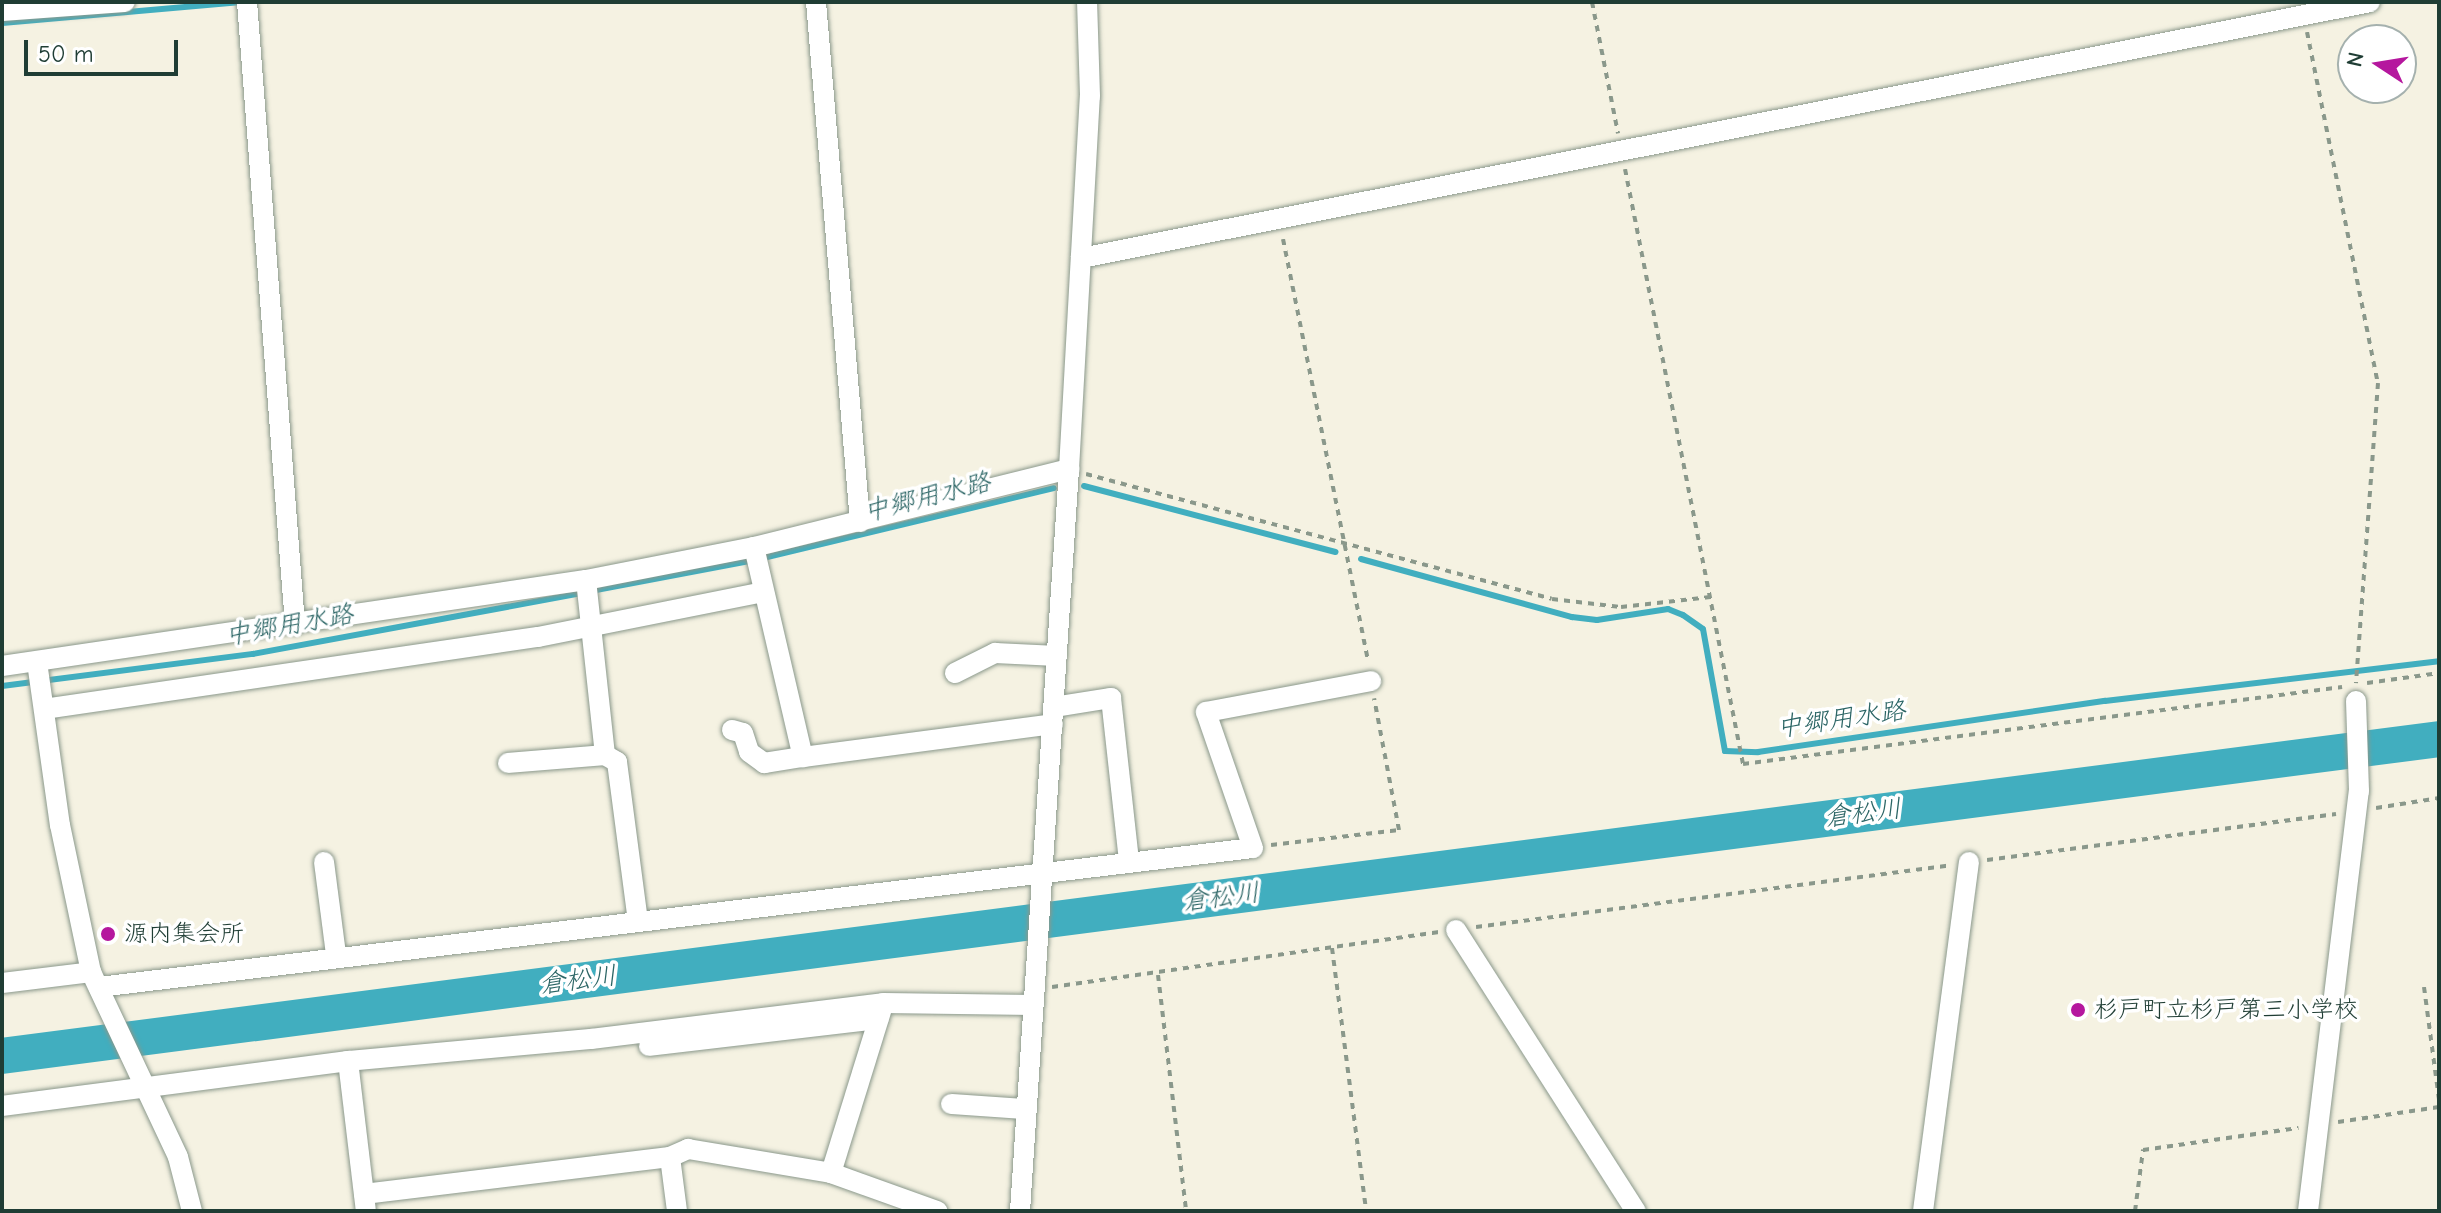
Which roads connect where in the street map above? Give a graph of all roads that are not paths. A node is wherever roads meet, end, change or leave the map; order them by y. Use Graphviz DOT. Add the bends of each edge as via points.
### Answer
graph roads {
  1 [pos="125,2"];
  2 [pos="247,2"];
  3 [pos="816,2"];
  4 [pos="1087,2"];
  5 [pos="2370,2"];
  6 [pos="2,11"];
  7 [pos="1081,258"];
  8 [pos="1069,469"];
  9 [pos="860,522"];
  10 [pos="754,547"];
  11 [pos="586,580"];
  12 [pos="764,592"];
  13 [pos="295,625"];
  14 [pos="591,626"];
  15 [pos="1057,656"];
  16 [pos="37,662"];
  17 [pos="2,666"];
  18 [pos="955,673"];
  19 [pos="1371,681"];
  20 [pos="2356,693"];
  21 [pos="44,709"];
  22 [pos="1053,716"];
  23 [pos="732,730"];
  24 [pos="605,755"];
  25 [pos="803,757"];
  26 [pos="508,763"];
  27 [pos="324,862"];
  28 [pos="1129,862"];
  29 [pos="1969,862"];
  30 [pos="1042,874"];
  31 [pos="638,921"];
  32 [pos="1456,930"];
  33 [pos="336,955"];
  34 [pos="95,980"];
  35 [pos="2,983"];
  36 [pos="1033,997"];
  37 [pos="881,1011"];
  38 [pos="649,1046"];
  39 [pos="348,1061"];
  40 [pos="146,1089"];
  41 [pos="951,1104"];
  42 [pos="2,1106"];
  43 [pos="1025,1109"];
  44 [pos="670,1157"];
  45 [pos="831,1173"];
  46 [pos="365,1202"];
  47 [pos="1017,1207"];
  48 [pos="192,1211"];
  49 [pos="677,1211"];
  50 [pos="937,1211"];
  51 [pos="1636,1211"];
  52 [pos="1923,1211"];
  53 [pos="2308,1211"];
  1 -- 6 [label="street"];
  2 -- 13 [label="street"];
  3 -- 9 [label="street"];
  4 -- 7 [label="street" via="1090,96"];
  5 -- 7 [label="street"];
  7 -- 8 [label="street"];
  8 -- 9 [label="street"];
  8 -- 15 [label="street"];
  9 -- 10 [label="street"];
  10 -- 11 [label="street"];
  10 -- 12 [label="street"];
  11 -- 13 [label="street"];
  11 -- 14 [label="street"];
  12 -- 14 [label="street"];
  12 -- 25 [label="street"];
  13 -- 16 [label="street"];
  14 -- 21 [label="street"];
  14 -- 24 [label="street"];
  15 -- 18 [label="street" via="995,653"];
  15 -- 22 [label="street"];
  16 -- 17 [label="street"];
  16 -- 21 [label="street"];
  19 -- 28 [label="street" via="1206,712 1253,848"];
  20 -- 53 [label="street" via="2358,801"];
  21 -- 34 [label="street" via="60,825"];
  22 -- 25 [label="street"];
  22 -- 28 [label="street" via="1111,698"];
  22 -- 30 [label="street"];
  23 -- 25 [label="street" via="743,733 749,752 764,763"];
  24 -- 26 [label="street"];
  24 -- 31 [label="street" via="617,762"];
  27 -- 33 [label="street"];
  28 -- 30 [label="street"];
  29 -- 52 [label="street"];
  30 -- 31 [label="street"];
  30 -- 36 [label="street"];
  31 -- 33 [label="street" via="479,944"];
  32 -- 51 [label="street"];
  33 -- 34 [label="street"];
  34 -- 35 [label="street"];
  34 -- 40 [label="street"];
  36 -- 37 [label="street"];
  36 -- 43 [label="street"];
  37 -- 38 [label="street"];
  37 -- 39 [label="street"];
  37 -- 45 [label="street"];
  39 -- 40 [label="street"];
  39 -- 46 [label="street"];
  40 -- 42 [label="street"];
  40 -- 48 [label="street" via="178,1157"];
  41 -- 43 [label="street"];
  43 -- 47 [label="street"];
  44 -- 45 [label="street" via="688,1149"];
  44 -- 46 [label="street"];
  44 -- 49 [label="street"];
  45 -- 50 [label="street"];
}
